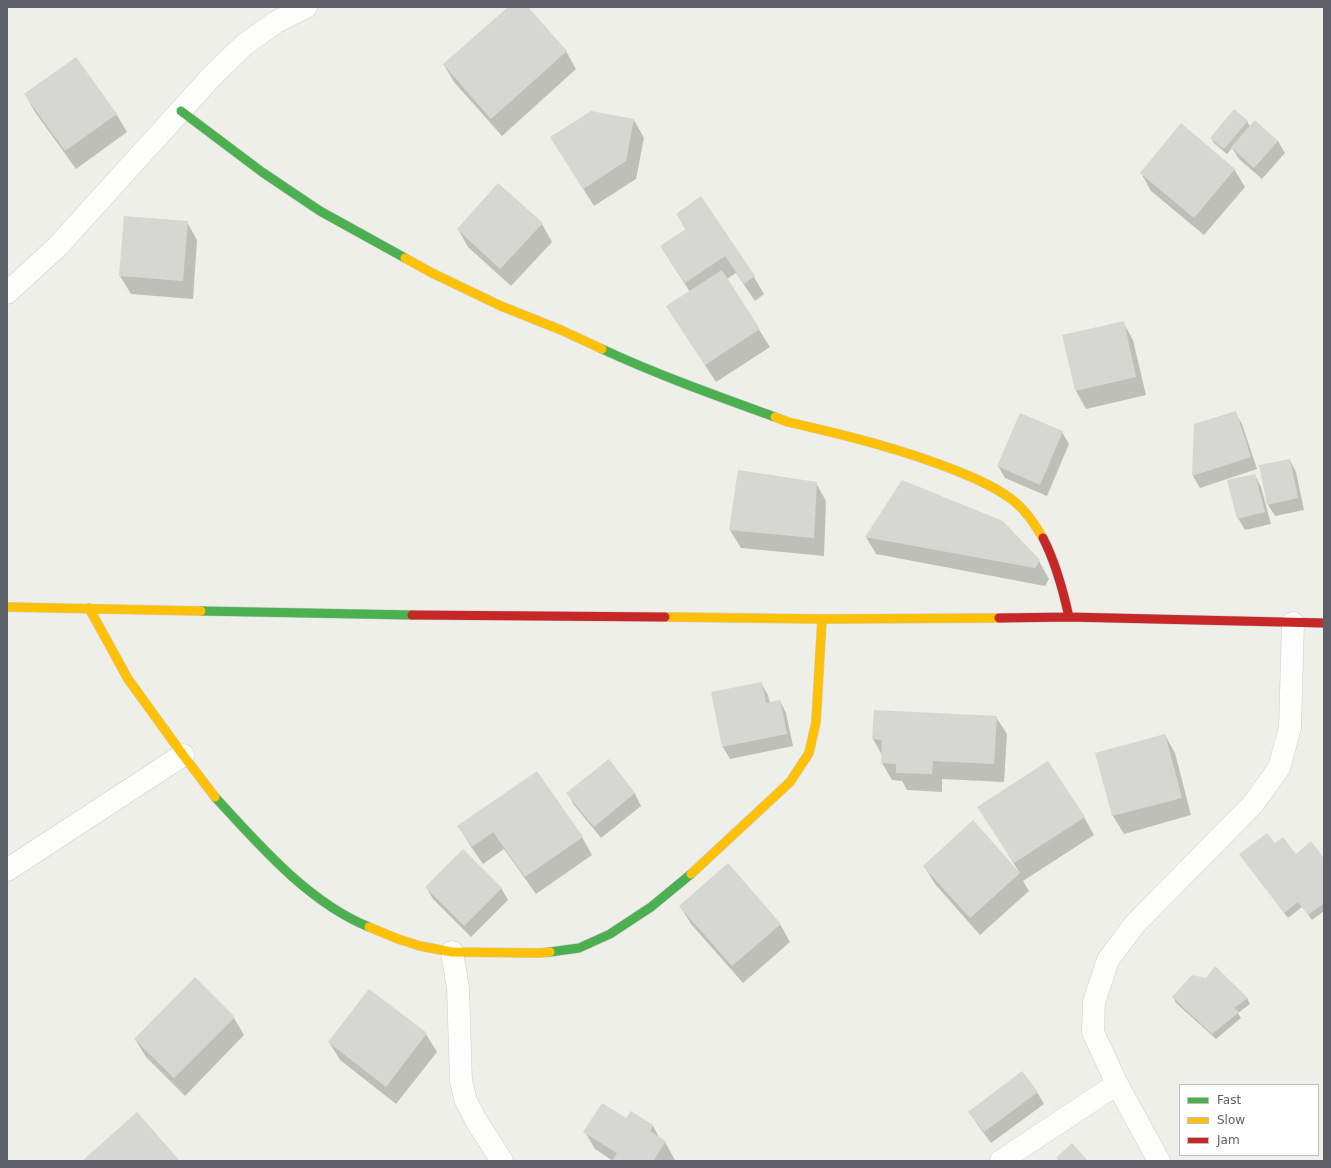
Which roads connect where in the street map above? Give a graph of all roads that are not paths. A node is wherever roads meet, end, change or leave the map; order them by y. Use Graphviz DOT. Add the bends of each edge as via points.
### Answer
graph roads {
  1 [pos="306,7"];
  2 [pos="181,111"];
  3 [pos="7,293"];
  4 [pos="7,607"];
  5 [pos="89,608"];
  6 [pos="1069,617"];
  7 [pos="822,620"];
  8 [pos="1293,622"];
  9 [pos="1324,623"];
  10 [pos="183,754"];
  11 [pos="7,870"];
  12 [pos="452,952"];
  13 [pos="1117,1084"];
  14 [pos="502,1161"];
  15 [pos="1001,1161"];
  16 [pos="1159,1161"];
  1 -- 2 [label="street" via="276,22 244,45"];
  2 -- 3 [label="street" via="57,247"];
  2 -- 6 [label="street" via="256,168 320,211 432,273 494,302 696,390 788,422 892,448 984,482 1015,502 1034,522 1051,553"];
  4 -- 5 [label="street"];
  5 -- 7 [label="street"];
  5 -- 10 [label="street" via="128,679"];
  6 -- 7 [label="street"];
  6 -- 8 [label="street"];
  7 -- 12 [label="street" via="816,722 809,753 790,782 683,881 651,907 610,934 579,948 539,953"];
  8 -- 9 [label="street"];
  8 -- 13 [label="street" via="1290,728 1279,768 1253,804 1134,924 1108,960 1094,1002 1093,1032"];
  10 -- 11 [label="street"];
  10 -- 12 [label="street" via="213,794 248,833 324,902 364,925 398,939"];
  12 -- 14 [label="street" via="458,988 461,1081 466,1101"];
  13 -- 15 [label="street"];
  13 -- 16 [label="street"];
}
